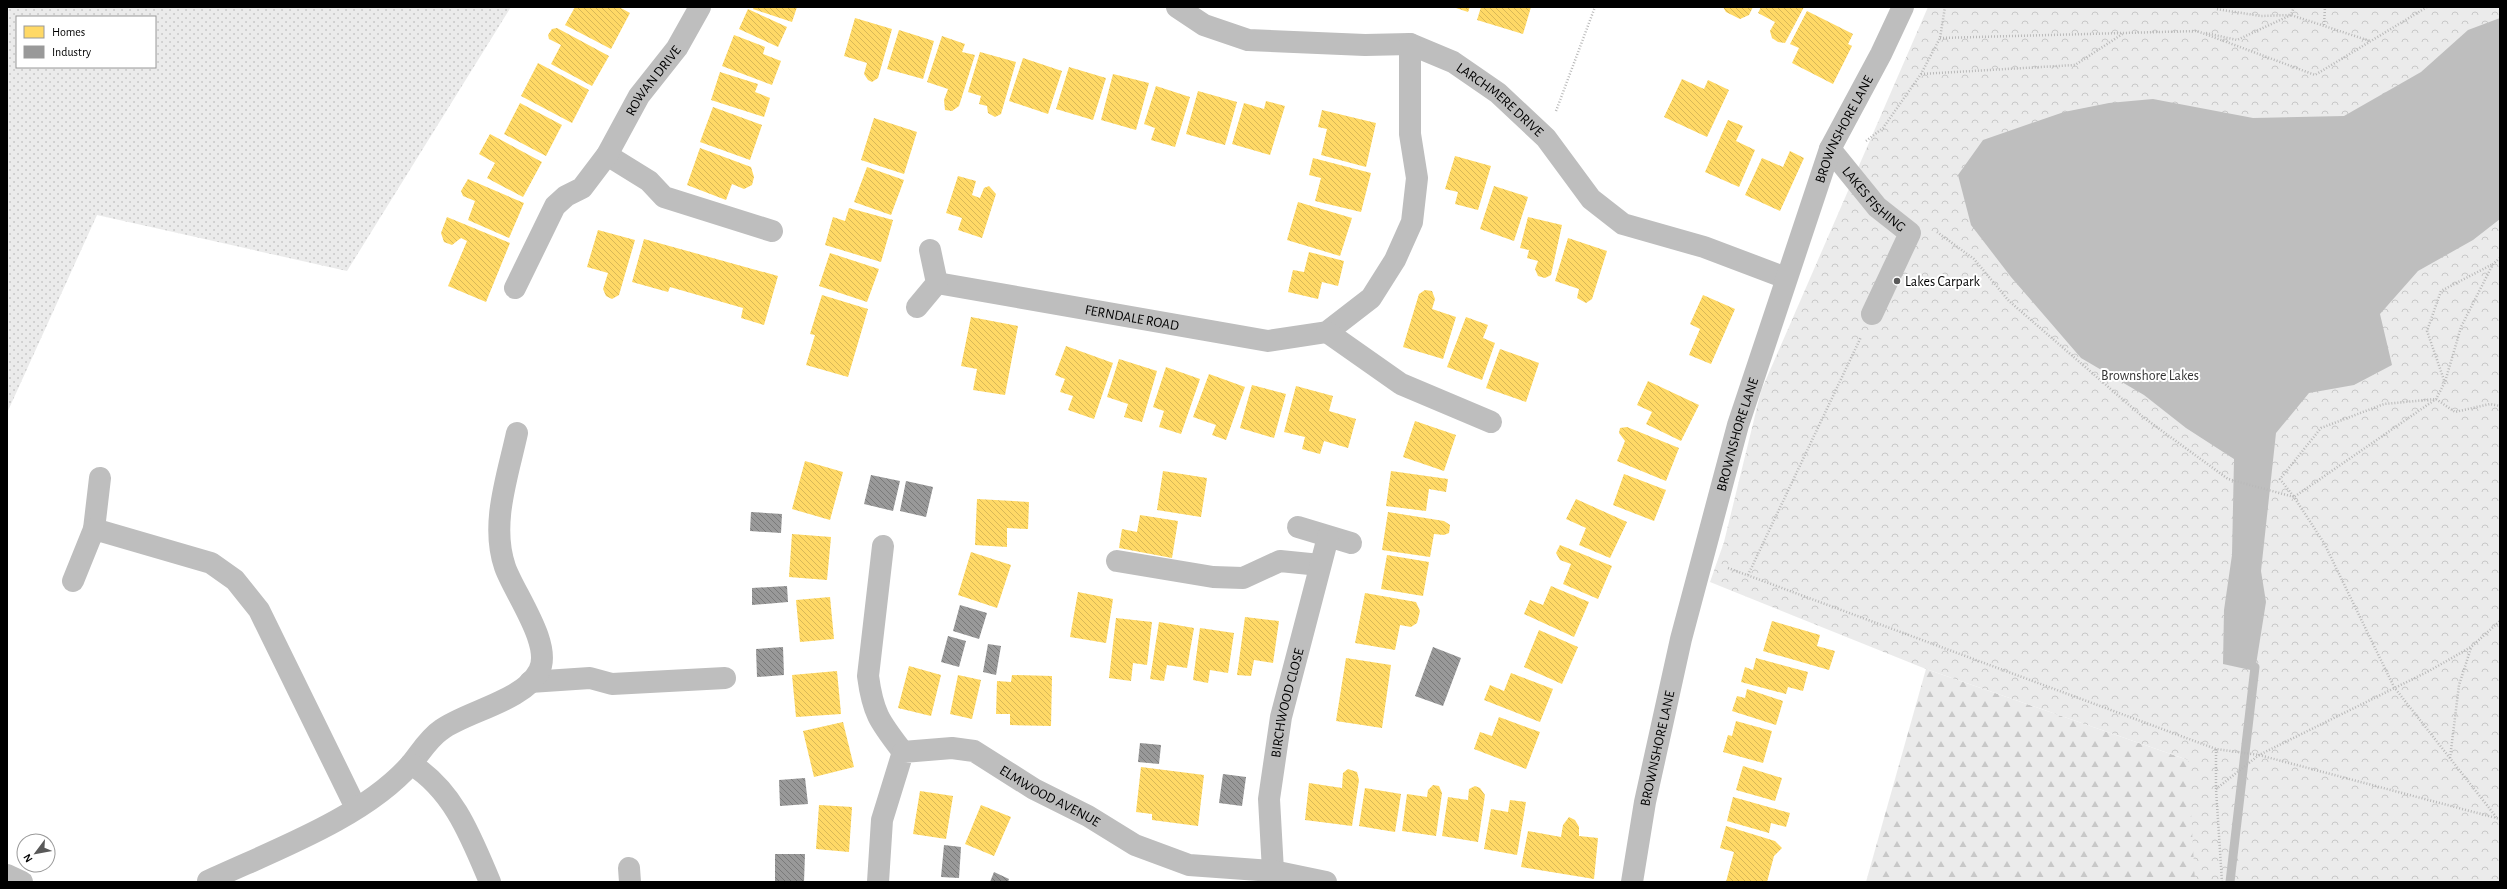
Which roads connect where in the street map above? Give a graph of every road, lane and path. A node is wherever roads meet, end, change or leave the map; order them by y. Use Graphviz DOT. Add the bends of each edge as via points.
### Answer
graph roads {
  1 [pos="700,7"];
  2 [pos="1177,7"];
  3 [pos="1595,7"];
  4 [pos="1903,7"];
  5 [pos="1945,7"];
  6 [pos="2216,7"];
  7 [pos="2294,7"];
  8 [pos="2325,7"];
  9 [pos="2426,7"];
  10 [pos="2291,15"];
  11 [pos="2324,25"];
  12 [pos="2197,31"];
  13 [pos="2124,33"];
  14 [pos="1940,38"];
  15 [pos="2371,41"];
  16 [pos="1410,44"];
  17 [pos="1921,74"];
  18 [pos="1546,138"];
  19 [pos="1835,154"];
  20 [pos="607,155"];
  21 [pos="1932,229"];
  22 [pos="772,231"];
  23 [pos="930,250"];
  24 [pos="2500,258"];
  25 [pos="2493,264"];
  26 [pos="1786,278"];
  27 [pos="937,283"];
  28 [pos="515,288"];
  29 [pos="917,307"];
  30 [pos="1872,314"];
  31 [pos="1327,332"];
  32 [pos="2445,382"];
  33 [pos="2436,399"];
  34 [pos="2500,406"];
  35 [pos="1491,422"];
  36 [pos="517,433"];
  37 [pos="100,478"];
  38 [pos="2294,497"];
  39 [pos="1298,527"];
  40 [pos="94,529"];
  41 [pos="1328,537"];
  42 [pos="1351,543"];
  43 [pos="884,546"];
  44 [pos="1703,559"];
  45 [pos="1117,561"];
  46 [pos="1320,566"];
  47 [pos="1748,575"];
  48 [pos="72,580"];
  49 [pos="2500,621"];
  50 [pos="2471,647"];
  51 [pos="724,678"];
  52 [pos="530,682"];
  53 [pos="2394,687"];
  54 [pos="2216,749"];
  55 [pos="902,752"];
  56 [pos="2259,755"];
  57 [pos="2450,759"];
  58 [pos="411,764"];
  59 [pos="2216,789"];
  60 [pos="356,808"];
  61 [pos="2499,819"];
  62 [pos="1273,871"];
  63 [pos="7,875"];
  64 [pos="22,882"];
  65 [pos="207,882"];
  66 [pos="490,882"];
  67 [pos="878,882"];
  68 [pos="1326,882"];
  69 [pos="1632,882"];
  70 [pos="2222,882"];
  1 -- 20 [label="street, ROWAN DRIVE" via="677,48 639,96"];
  2 -- 16 [label="street, LARCHMERE DRIVE" via="1204,25 1248,40 1365,45"];
  3 -- 18 [label="path"];
  4 -- 19 [label="street, BROWNSHORE LANE"];
  5 -- 14 [label="path"];
  6 -- 10 [label="path" via="2261,16"];
  7 -- 10 [label="path"];
  8 -- 11 [label="path"];
  9 -- 15 [label="path"];
  10 -- 11 [label="path"];
  10 -- 12 [label="path" via="2237,40"];
  11 -- 15 [label="path"];
  12 -- 13 [label="path"];
  12 -- 15 [label="path" via="2315,75"];
  13 -- 14 [label="path"];
  13 -- 17 [label="path" via="2075,64"];
  14 -- 17 [label="path"];
  16 -- 18 [label="street, LARCHMERE DRIVE" via="1453,62 1498,93"];
  16 -- 31 [label="street, FERNDALE ROAD" via="1410,134 1417,178 1412,222 1395,260 1372,298"];
  17 -- 19 [label="path" via="1883,128"];
  18 -- 26 [label="street, LARCHMERE DRIVE" via="1591,199 1623,224 1704,247"];
  19 -- 26 [label="street, BROWNSHORE LANE"];
  19 -- 30 [label="street, LAKES FISHING" via="1877,207 1910,233"];
  20 -- 22 [label="street" via="649,181 664,197"];
  20 -- 28 [label="street, ROWAN DRIVE" via="582,188 566,196 555,206"];
  21 -- 38 [label="path" via="1974,259 2009,301 2143,417 2228,479"];
  23 -- 27 [label="street"];
  24 -- 25 [label="path"];
  25 -- 32 [label="path" via="2461,327"];
  25 -- 32 [label="path" via="2441,291 2427,331"];
  26 -- 44 [label="street, BROWNSHORE LANE" via="1738,425"];
  27 -- 29 [label="street"];
  27 -- 31 [label="street, FERNDALE ROAD" via="1268,341"];
  30 -- 47 [label="path"];
  31 -- 35 [label="street" via="1401,384"];
  32 -- 33 [label="path"];
  33 -- 34 [label="path" via="2455,412 2490,404"];
  33 -- 38 [label="path"];
  33 -- 38 [label="path" via="2384,404 2321,428 2280,479"];
  36 -- 52 [label="street" via="499,518 500,544 505,567 530,618 542,650 539,671"];
  37 -- 40 [label="street"];
  38 -- 53 [label="path" via="2324,543"];
  39 -- 41 [label="street"];
  40 -- 48 [label="street"];
  40 -- 60 [label="street" via="211,563 235,580 259,610"];
  41 -- 42 [label="street"];
  41 -- 46 [label="street, BIRCHWOOD CLOSE"];
  43 -- 55 [label="street" via="868,676 871,698 879,720"];
  44 -- 47 [label="path"];
  44 -- 69 [label="street, BROWNSHORE LANE" via="1681,639 1645,802"];
  45 -- 46 [label="street" via="1220,578 1243,578 1280,561"];
  46 -- 62 [label="street, BIRCHWOOD CLOSE" via="1280,724 1269,799"];
  47 -- 54 [label="path"];
  49 -- 50 [label="path"];
  50 -- 53 [label="path" via="2430,671"];
  50 -- 57 [label="path" via="2459,685"];
  51 -- 52 [label="street" via="612,684 590,678"];
  52 -- 58 [label="street" via="504,699 440,730"];
  53 -- 56 [label="path"];
  53 -- 57 [label="path"];
  54 -- 56 [label="path"];
  54 -- 59 [label="path"];
  55 -- 62 [label="street, ELMWOOD AVENUE" via="952,748 974,751 1034,790 1088,816 1135,845 1189,865"];
  55 -- 67 [label="street" via="882,820"];
  56 -- 59 [label="path"];
  56 -- 61 [label="path"];
  57 -- 61 [label="path"];
  58 -- 60 [label="street" via="384,791"];
  58 -- 66 [label="street" via="440,787 455,806"];
  59 -- 70 [label="path"];
  60 -- 65 [label="street"];
  62 -- 68 [label="street, ELMWOOD AVENUE"];
  63 -- 64 [label="street"];
}
